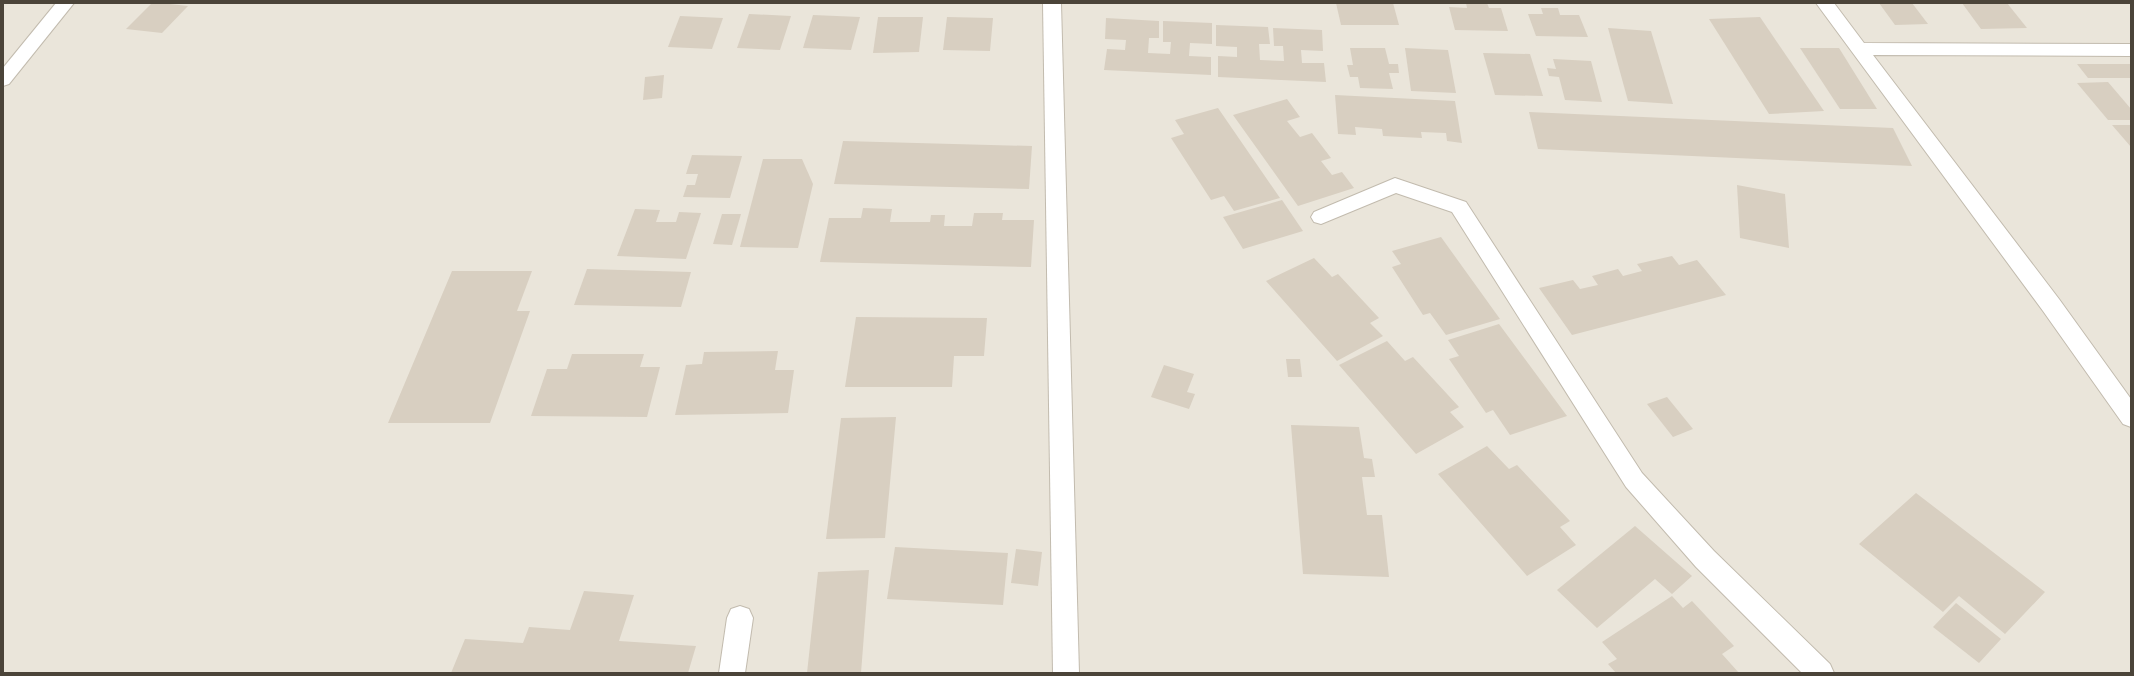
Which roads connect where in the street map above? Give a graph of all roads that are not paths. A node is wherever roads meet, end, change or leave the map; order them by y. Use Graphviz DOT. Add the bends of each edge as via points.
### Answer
graph roads {
  1 [pos="65,3"];
  2 [pos="1052,3"];
  3 [pos="1825,3"];
  4 [pos="1858,49"];
  5 [pos="2131,50"];
  6 [pos="3,80"];
  7 [pos="1322,217"];
  8 [pos="2131,417"];
  9 [pos="740,618"];
  10 [pos="732,673"];
  11 [pos="1066,673"];
  12 [pos="1821,673"];
  1 -- 6 [label="street"];
  2 -- 11 [label="street"];
  3 -- 4 [label="street"];
  4 -- 5 [label="street"];
  4 -- 8 [label="street" via="2051,305"];
  7 -- 12 [label="street" via="1395,185 1459,207 1634,480 1705,559"];
  9 -- 10 [label="street"];
}
